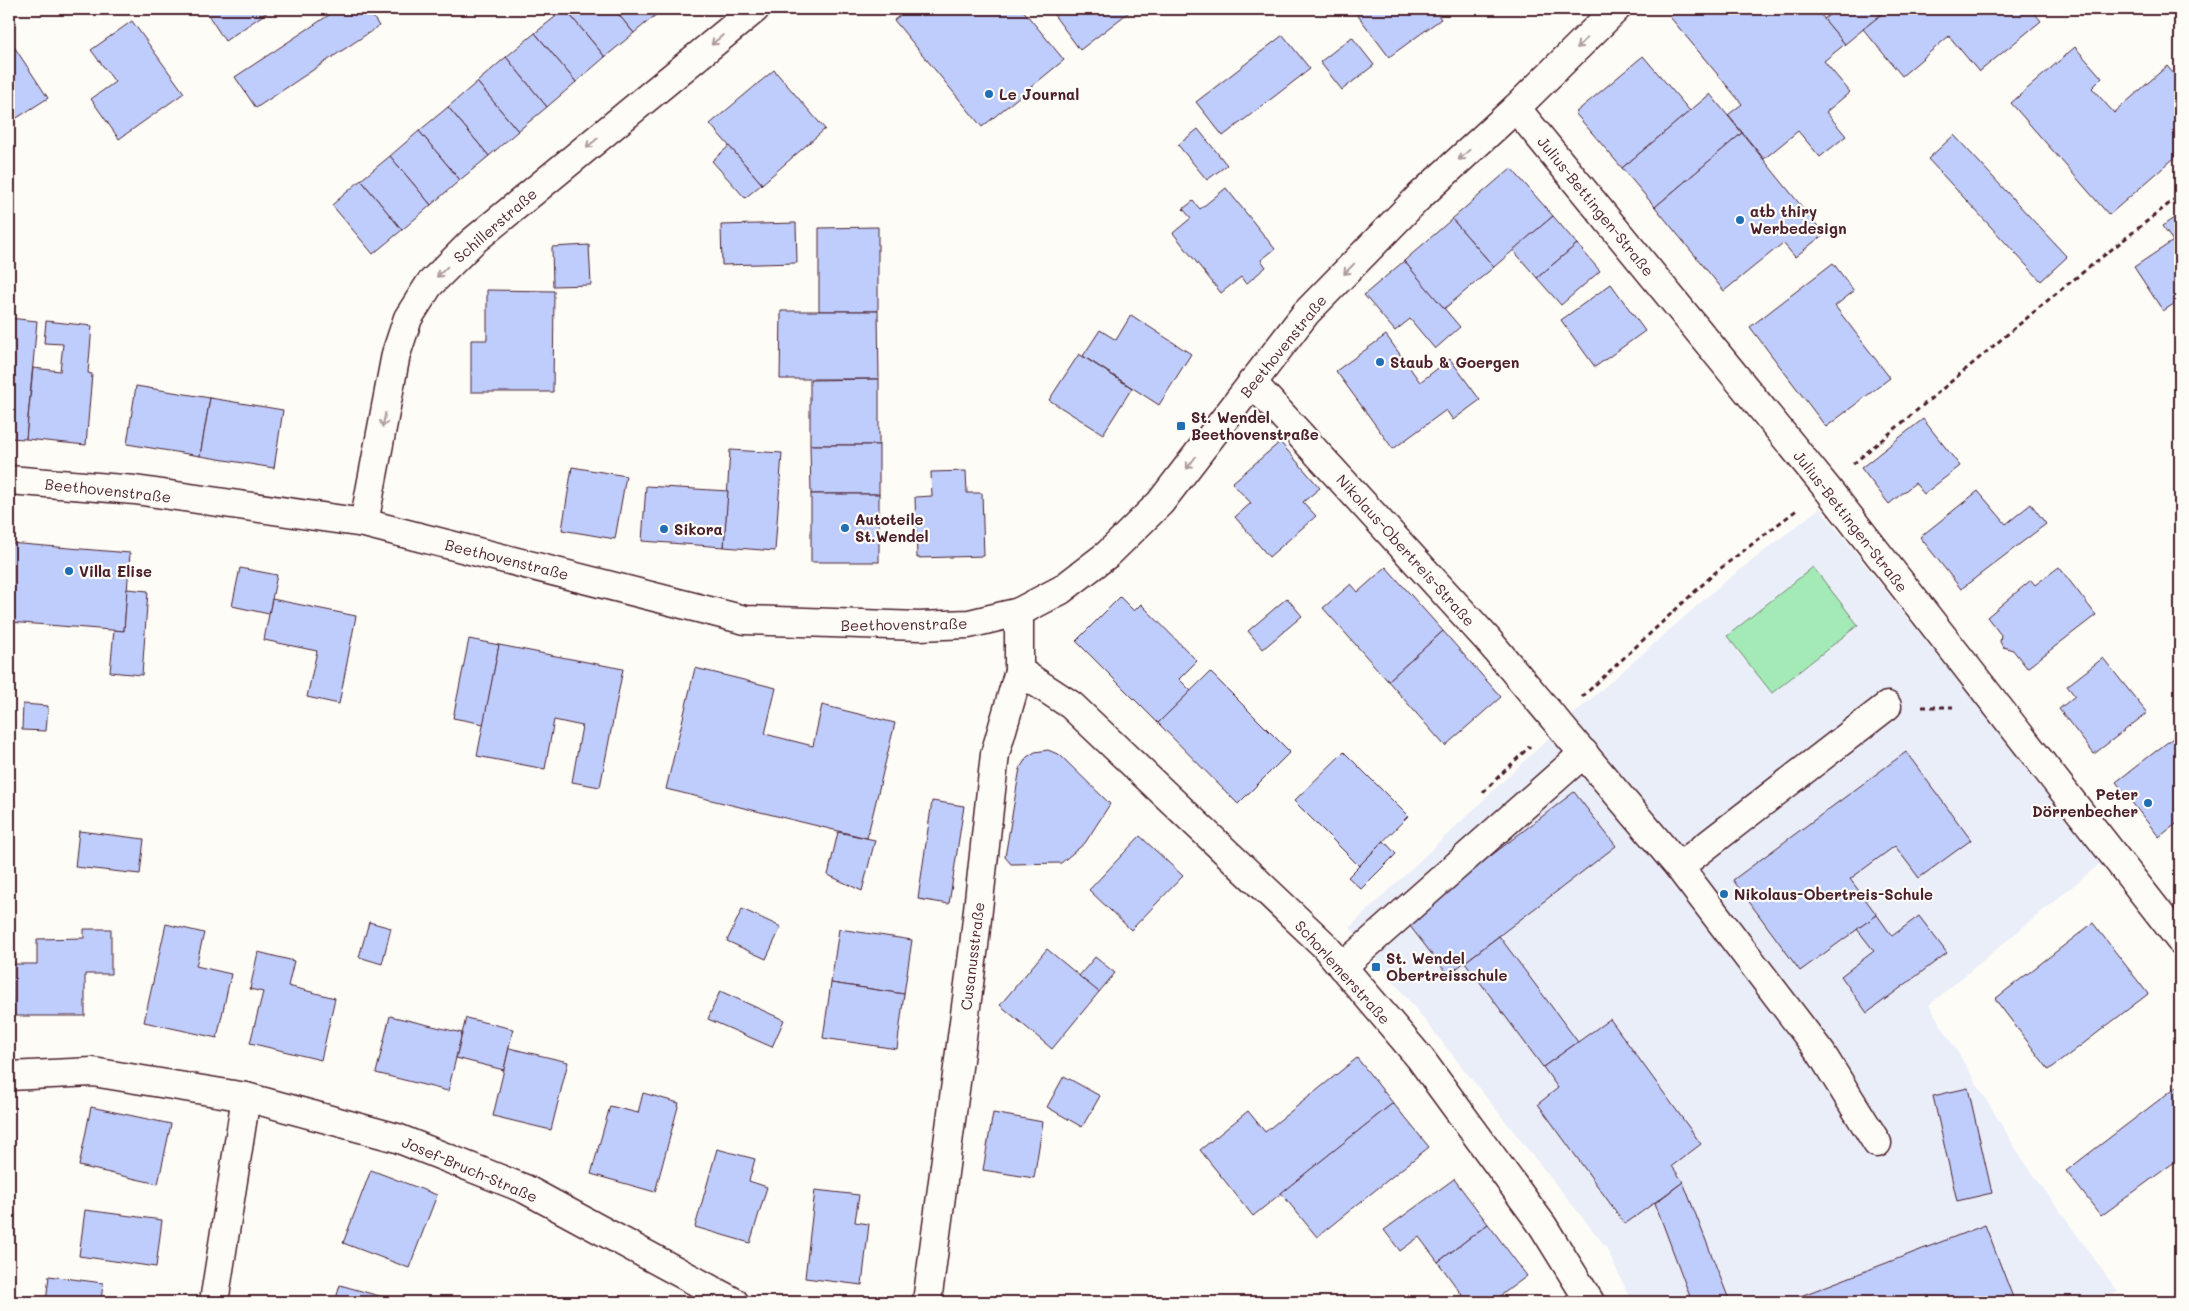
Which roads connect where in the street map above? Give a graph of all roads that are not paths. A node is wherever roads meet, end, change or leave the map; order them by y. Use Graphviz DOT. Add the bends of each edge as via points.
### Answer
graph roads {
  1 [pos="754,9"];
  2 [pos="1616,9"];
  3 [pos="1516,108"];
  4 [pos="1252,382"];
  5 [pos="9,480"];
  6 [pos="364,523"];
  7 [pos="1019,612"];
  8 [pos="1019,671"];
  9 [pos="1887,706"];
  10 [pos="1584,753"];
  11 [pos="1679,867"];
  12 [pos="2180,940"];
  13 [pos="1342,967"];
  14 [pos="9,1076"];
  15 [pos="246,1097"];
  16 [pos="1877,1143"];
  17 [pos="214,1302"];
  18 [pos="734,1302"];
  19 [pos="927,1302"];
  20 [pos="1590,1302"];
  1 -- 6 [label="street, Schillerstraße, one-way" via="472,242 429,285 408,318 396,354"];
  2 -- 3 [label="street, Beethovenstraße, one-way"];
  3 -- 4 [label="street, Beethovenstraße, one-way" via="1420,196 1313,306"];
  3 -- 12 [label="street, Julius-Bettingen-Straße" via="1826,487"];
  4 -- 7 [label="street, Beethovenstraße, one-way" via="1160,503 1108,554 1061,590"];
  4 -- 10 [label="street, Nikolaus-Obertreis-Straße" via="1487,639"];
  5 -- 6 [label="street, Beethovenstraße" via="135,490"];
  6 -- 7 [label="street, Beethovenstraße" via="745,620 919,626 969,624"];
  7 -- 8 [label="street, Cusanusstraße"];
  8 -- 13 [label="street, Schorlemerstraße" via="1071,705 1323,944"];
  8 -- 19 [label="street, Cusanusstraße" via="995,754 974,946"];
  9 -- 11 [label="street"];
  10 -- 11 [label="street, Nikolaus-Obertreis-Straße"];
  10 -- 13 [label="street"];
  11 -- 16 [label="street, Nikolaus-Obertreis-Straße" via="1821,1053"];
  13 -- 20 [label="street, Schorlemerstraße" via="1420,1058 1543,1226"];
  14 -- 15 [label="street, Josef-Bruch-Straße" via="93,1072"];
  15 -- 17 [label="street"];
  15 -- 18 [label="street, Josef-Bruch-Straße" via="396,1138 525,1189"];
}
